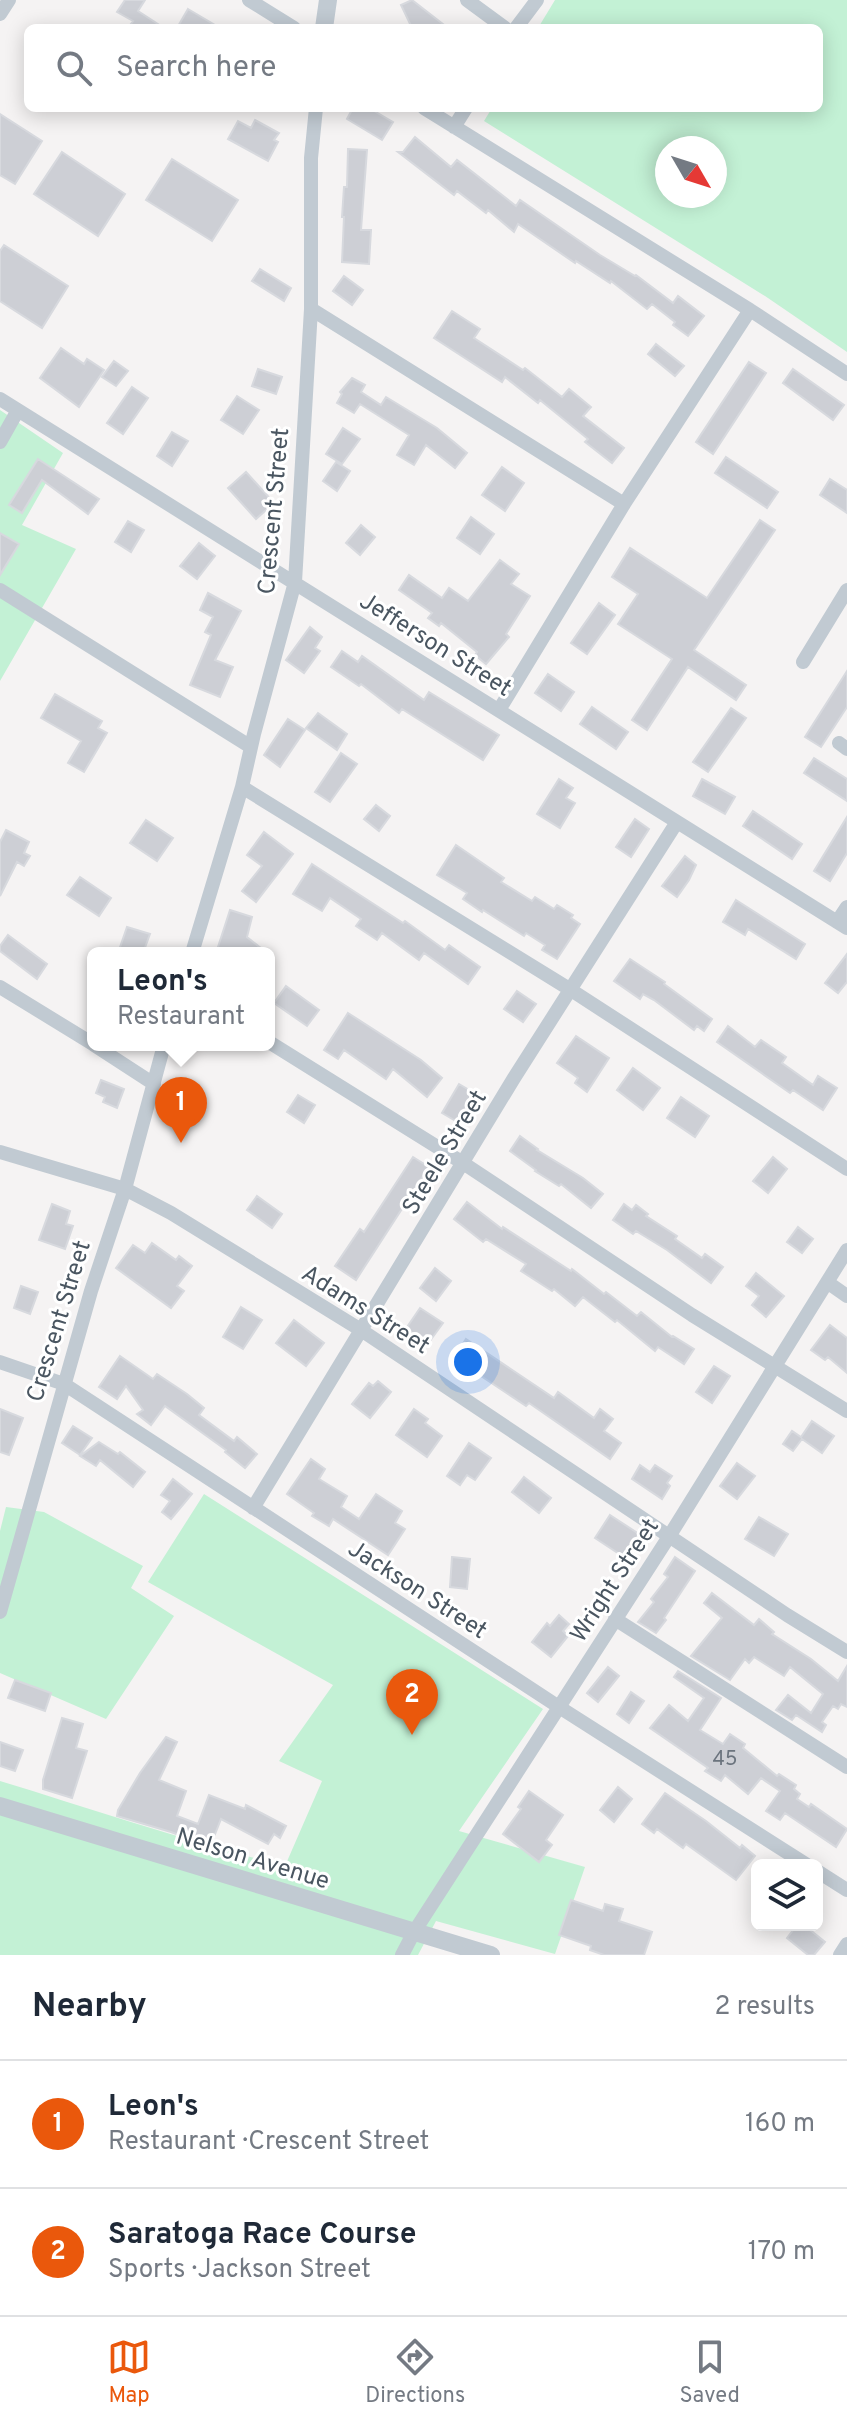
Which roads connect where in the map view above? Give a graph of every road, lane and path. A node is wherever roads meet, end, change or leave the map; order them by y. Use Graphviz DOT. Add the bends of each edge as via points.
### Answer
graph roads {
  1 [pos="9,0"];
  2 [pos="249,0"];
  3 [pos="328,0"];
  4 [pos="467,0"];
  5 [pos="537,0"];
  6 [pos="0,14"];
  7 [pos="288,24"];
  8 [pos="325,24"];
  9 [pos="500,24"];
  10 [pos="519,24"];
  11 [pos="316,112"];
  12 [pos="430,112"];
  13 [pos="463,112"];
  14 [pos="454,127"];
  15 [pos="311,309"];
  16 [pos="750,310"];
  17 [pos="847,374"];
  18 [pos="0,399"];
  19 [pos="18,410"];
  20 [pos="0,442"];
  21 [pos="624,504"];
  22 [pos="295,582"];
  23 [pos="0,590"];
  24 [pos="847,590"];
  25 [pos="803,662"];
  26 [pos="499,710"];
  27 [pos="251,747"];
  28 [pos="242,787"];
  29 [pos="677,822"];
  30 [pos="847,907"];
  31 [pos="842,925"];
  32 [pos="194,947"];
  33 [pos="0,987"];
  34 [pos="571,990"];
  35 [pos="87,1041"];
  36 [pos="275,1046"];
  37 [pos="103,1051"];
  38 [pos="162,1051"];
  39 [pos="154,1084"];
  40 [pos="0,1152"];
  41 [pos="463,1163"];
  42 [pos="847,1169"];
  43 [pos="125,1189"];
  44 [pos="847,1250"];
  45 [pos="827,1282"];
  46 [pos="847,1296"];
  47 [pos="361,1330"];
  48 [pos="0,1362"];
  49 [pos="774,1366"];
  50 [pos="64,1384"];
  51 [pos="847,1411"];
  52 [pos="253,1508"];
  53 [pos="670,1535"];
  54 [pos="5,1573"];
  55 [pos="0,1612"];
  56 [pos="615,1619"];
  57 [pos="847,1652"];
  58 [pos="559,1707"];
  59 [pos="847,1767"];
  60 [pos="0,1806"];
  61 [pos="798,1859"];
  62 [pos="823,1875"];
  63 [pos="847,1890"];
  64 [pos="414,1932"];
  65 [pos="847,1944"];
  66 [pos="402,1955"];
  67 [pos="491,1955"];
  68 [pos="840,1955"];
  1 -- 6 [label="street"];
  2 -- 7 [label="street"];
  3 -- 8 [label="street"];
  4 -- 9 [label="street"];
  5 -- 10 [label="street"];
  11 -- 15 [label="street, Crescent Street"];
  12 -- 14 [label="street"];
  13 -- 14 [label="street"];
  14 -- 16 [label="street"];
  15 -- 21 [label="street"];
  15 -- 22 [label="street, Crescent Street"];
  16 -- 17 [label="street"];
  16 -- 21 [label="street"];
  18 -- 19 [label="street, Jefferson Street"];
  19 -- 20 [label="street"];
  19 -- 22 [label="street, Jefferson Street"];
  21 -- 26 [label="street"];
  22 -- 26 [label="street, Jefferson Street"];
  22 -- 27 [label="street, Crescent Street"];
  23 -- 27 [label="street"];
  24 -- 25 [label="street"];
  26 -- 29 [label="street, Jefferson Street"];
  27 -- 28 [label="street, Crescent Street"];
  28 -- 32 [label="street, Crescent Street"];
  28 -- 34 [label="street"];
  29 -- 31 [label="street, Jefferson Street"];
  29 -- 34 [label="street, Steele Street"];
  30 -- 31 [label="street"];
  33 -- 35 [label="street"];
  34 -- 41 [label="street, Steele Street"];
  34 -- 42 [label="street"];
  36 -- 41 [label="street"];
  37 -- 39 [label="street"];
  38 -- 39 [label="street, Crescent Street"];
  39 -- 43 [label="street, Crescent Street"];
  40 -- 43 [label="street, Adams Street"];
  41 -- 47 [label="street, Steele Street"];
  41 -- 49 [label="street"];
  43 -- 47 [label="street, Adams Street"];
  43 -- 50 [label="street, Crescent Street"];
  44 -- 45 [label="street, Wright Street"];
  45 -- 46 [label="street"];
  45 -- 49 [label="street, Wright Street"];
  47 -- 52 [label="street, Steele Street"];
  47 -- 53 [label="street, Adams Street"];
  48 -- 50 [label="street, Jackson Street"];
  49 -- 51 [label="street"];
  49 -- 53 [label="street, Wright Street"];
  50 -- 52 [label="street, Jackson Street"];
  50 -- 54 [label="street, Crescent Street"];
  52 -- 58 [label="street, Jackson Street"];
  53 -- 56 [label="street, Wright Street"];
  53 -- 57 [label="street, Adams Street"];
  54 -- 55 [label="street, Crescent Street"];
  56 -- 58 [label="street, Wright Street"];
  56 -- 59 [label="street"];
  58 -- 61 [label="street, Jackson Street"];
  58 -- 64 [label="street, Wright Street"];
  60 -- 64 [label="street, Nelson Avenue"];
  62 -- 63 [label="street"];
  64 -- 66 [label="street, Wright Street"];
  64 -- 67 [label="street, Nelson Avenue"];
  65 -- 68 [label="street"];
}
